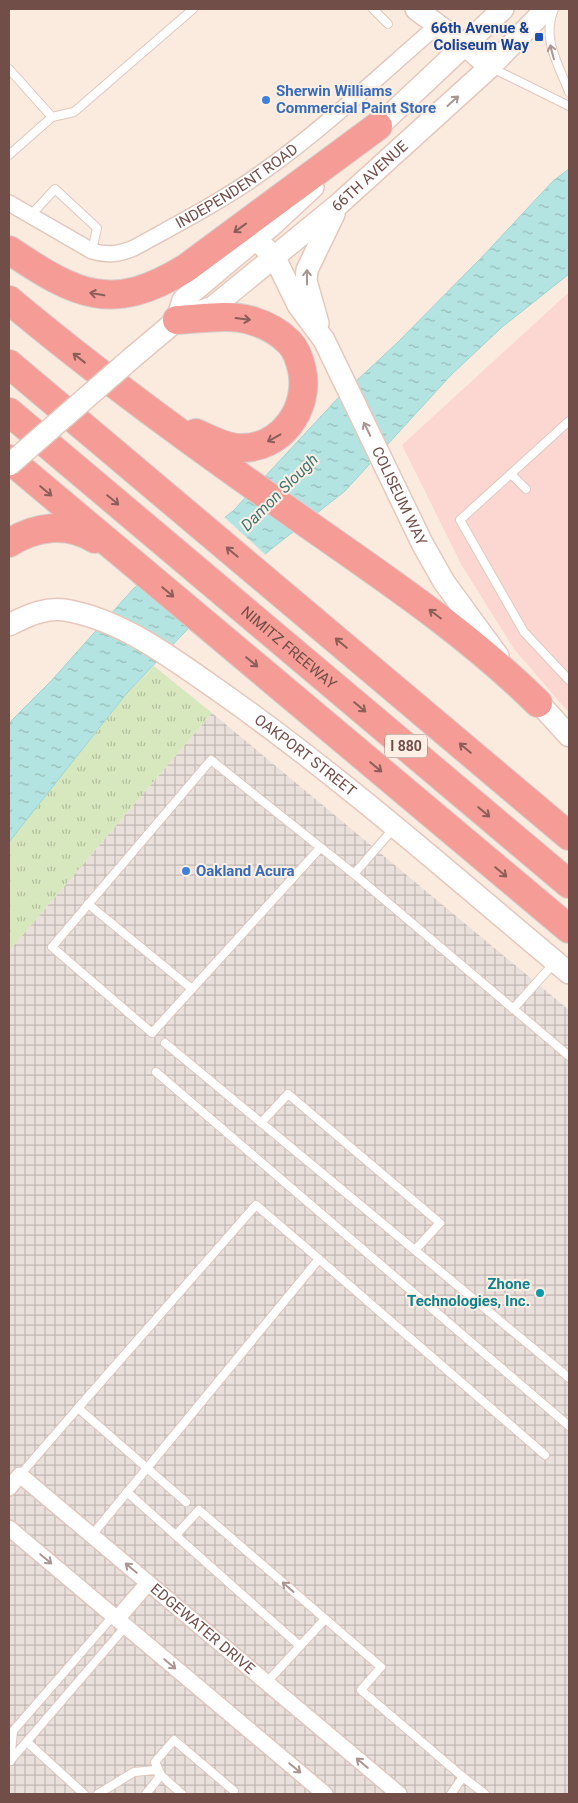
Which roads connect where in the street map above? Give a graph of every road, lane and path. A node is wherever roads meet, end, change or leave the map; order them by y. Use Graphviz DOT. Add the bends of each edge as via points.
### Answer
graph roads {
  1 [pos="192,9"];
  2 [pos="373,9"];
  3 [pos="416,9"];
  4 [pos="546,9"];
  5 [pos="554,9"];
  6 [pos="501,10"];
  7 [pos="388,24"];
  8 [pos="438,25"];
  9 [pos="466,46"];
  10 [pos="490,67"];
  11 [pos="9,69"];
  12 [pos="569,92"];
  13 [pos="569,106"];
  14 [pos="52,117"];
  15 [pos="378,126"];
  16 [pos="9,155"];
  17 [pos="9,203"];
  18 [pos="339,204"];
  19 [pos="30,216"];
  20 [pos="256,238"];
  21 [pos="9,250"];
  22 [pos="92,251"];
  23 [pos="274,258"];
  24 [pos="9,300"];
  25 [pos="177,320"];
  26 [pos="324,340"];
  27 [pos="9,364"];
  28 [pos="146,409"];
  29 [pos="9,412"];
  30 [pos="569,421"];
  31 [pos="9,460"];
  32 [pos="9,466"];
  33 [pos="511,474"];
  34 [pos="526,489"];
  35 [pos="9,543"];
  36 [pos="131,561"];
  37 [pos="9,625"];
  38 [pos="569,680"];
  39 [pos="538,703"];
  40 [pos="569,736"];
  41 [pos="396,827"];
  42 [pos="569,836"];
  43 [pos="320,848"];
  44 [pos="354,874"];
  45 [pos="569,884"];
  46 [pos="88,904"];
  47 [pos="569,929"];
  48 [pos="562,967"];
  49 [pos="192,989"];
  50 [pos="514,1009"];
  51 [pos="165,1043"];
  52 [pos="569,1056"];
  53 [pos="156,1072"];
  54 [pos="261,1123"];
  55 [pos="415,1250"];
  56 [pos="318,1259"];
  57 [pos="569,1378"];
  58 [pos="78,1408"];
  59 [pos="569,1426"];
  60 [pos="545,1455"];
  61 [pos="148,1468"];
  62 [pos="20,1474"];
  63 [pos="9,1488"];
  64 [pos="127,1492"];
  65 [pos="186,1502"];
  66 [pos="9,1528"];
  67 [pos="92,1535"];
  68 [pos="176,1535"];
  69 [pos="148,1583"];
  70 [pos="325,1619"];
  71 [pos="119,1620"];
  72 [pos="300,1646"];
  73 [pos="266,1682"];
  74 [pos="27,1742"];
  75 [pos="10,1762"];
  76 [pos="161,1775"];
  77 [pos="463,1777"];
  78 [pos="234,1791"];
  79 [pos="84,1794"];
  80 [pos="99,1794"];
  81 [pos="146,1794"];
  82 [pos="182,1794"];
  83 [pos="325,1794"];
  84 [pos="400,1794"];
  85 [pos="451,1794"];
  86 [pos="485,1794"];
  1 -- 14 [label="lane" via="74,112"];
  2 -- 7 [label="lane"];
  3 -- 8 [label="street"];
  4 -- 10 [label="street, 66TH AVENUE"];
  12 -- 5 [label="lane, one-way" via="550,46"];
  6 -- 9 [label="street, 66TH AVENUE"];
  8 -- 9 [label="street"];
  8 -- 22 [label="street, INDEPENDENT ROAD" via="300,145 236,191 134,248 118,254"];
  9 -- 10 [label="street"];
  9 -- 15 [label="street, 66TH AVENUE"];
  10 -- 13 [label="lane"];
  18 -- 10 [label="street, 66TH AVENUE, one-way"];
  11 -- 14 [label="lane"];
  14 -- 16 [label="lane"];
  15 -- 20 [label="street, 66TH AVENUE"];
  15 -- 21 [label="highway, one-way" via="186,268 163,282 136,292 108,296 87,292 46,275"];
  17 -- 19 [label="street, INDEPENDENT ROAD"];
  18 -- 23 [label="street, 66TH AVENUE"];
  26 -- 18 [label="street, one-way" via="306,281 307,270"];
  19 -- 22 [label="street, INDEPENDENT ROAD"];
  19 -- 22 [label="lane" via="55,189 96,228"];
  20 -- 23 [label="street, COLISEUM WAY"];
  20 -- 25 [label="street, 66TH AVENUE" via="183,300"];
  23 -- 25 [label="street, 66TH AVENUE" via="213,307"];
  23 -- 26 [label="street, COLISEUM WAY" via="298,305"];
  28 -- 24 [label="highway, one-way"];
  25 -- 28 [label="highway, one-way" via="240,318 273,330 290,343 300,361 304,380 302,401 280,435 260,445 239,448 219,444"];
  25 -- 32 [label="street, 66TH AVENUE, bridge"];
  39 -- 26 [label="street, COLISEUM WAY, one-way" via="494,651 444,582"];
  42 -- 27 [label="highway, I 880, one-way"];
  39 -- 28 [label="highway, one-way" via="499,665 446,622"];
  29 -- 45 [label="highway, NIMITZ FREEWAY / I 880, one-way"];
  30 -- 33 [label="lane"];
  31 -- 36 [label="highway, one-way"];
  33 -- 34 [label="lane"];
  33 -- 38 [label="lane" via="460,520 524,632"];
  35 -- 36 [label="highway" via="40,529 62,527 82,531"];
  36 -- 47 [label="highway, one-way"];
  37 -- 41 [label="street, OAKPORT STREET" via="30,614 68,610 90,616 141,639 300,749"];
  39 -- 40 [label="street, COLISEUM WAY"];
  41 -- 44 [label="lane"];
  41 -- 48 [label="street, OAKPORT STREET"];
  43 -- 44 [label="lane"];
  43 -- 46 [label="lane" via="211,760"];
  43 -- 49 [label="lane"];
  44 -- 50 [label="lane"];
  46 -- 49 [label="lane"];
  46 -- 49 [label="lane" via="52,947 152,1033"];
  48 -- 50 [label="lane"];
  50 -- 52 [label="lane"];
  51 -- 54 [label="lane"];
  53 -- 59 [label="lane"];
  54 -- 55 [label="lane"];
  54 -- 55 [label="lane" via="288,1094 440,1222"];
  55 -- 57 [label="lane"];
  56 -- 58 [label="lane" via="256,1205"];
  56 -- 60 [label="lane"];
  56 -- 61 [label="lane"];
  58 -- 61 [label="lane"];
  58 -- 62 [label="lane"];
  61 -- 64 [label="lane"];
  61 -- 65 [label="lane"];
  62 -- 63 [label="street"];
  62 -- 67 [label="street, EDGEWATER DRIVE"];
  64 -- 67 [label="lane"];
  64 -- 68 [label="lane"];
  66 -- 71 [label="street, one-way"];
  69 -- 67 [label="street, EDGEWATER DRIVE, one-way"];
  70 -- 68 [label="lane, one-way" via="200,1510"];
  68 -- 72 [label="lane"];
  69 -- 71 [label="street"];
  69 -- 73 [label="street, EDGEWATER DRIVE"];
  70 -- 72 [label="lane"];
  70 -- 77 [label="lane" via="381,1667 361,1690"];
  71 -- 74 [label="lane"];
  71 -- 75 [label="lane" via="14,1731"];
  71 -- 83 [label="street, one-way"];
  72 -- 73 [label="lane"];
  84 -- 73 [label="street, EDGEWATER DRIVE, one-way"];
  74 -- 75 [label="lane"];
  74 -- 79 [label="lane"];
  76 -- 78 [label="lane" via="155,1762 174,1740"];
  76 -- 80 [label="lane" via="155,1770 134,1772"];
  76 -- 81 [label="lane"];
  76 -- 82 [label="lane"];
  77 -- 85 [label="lane"];
  77 -- 86 [label="lane"];
}
